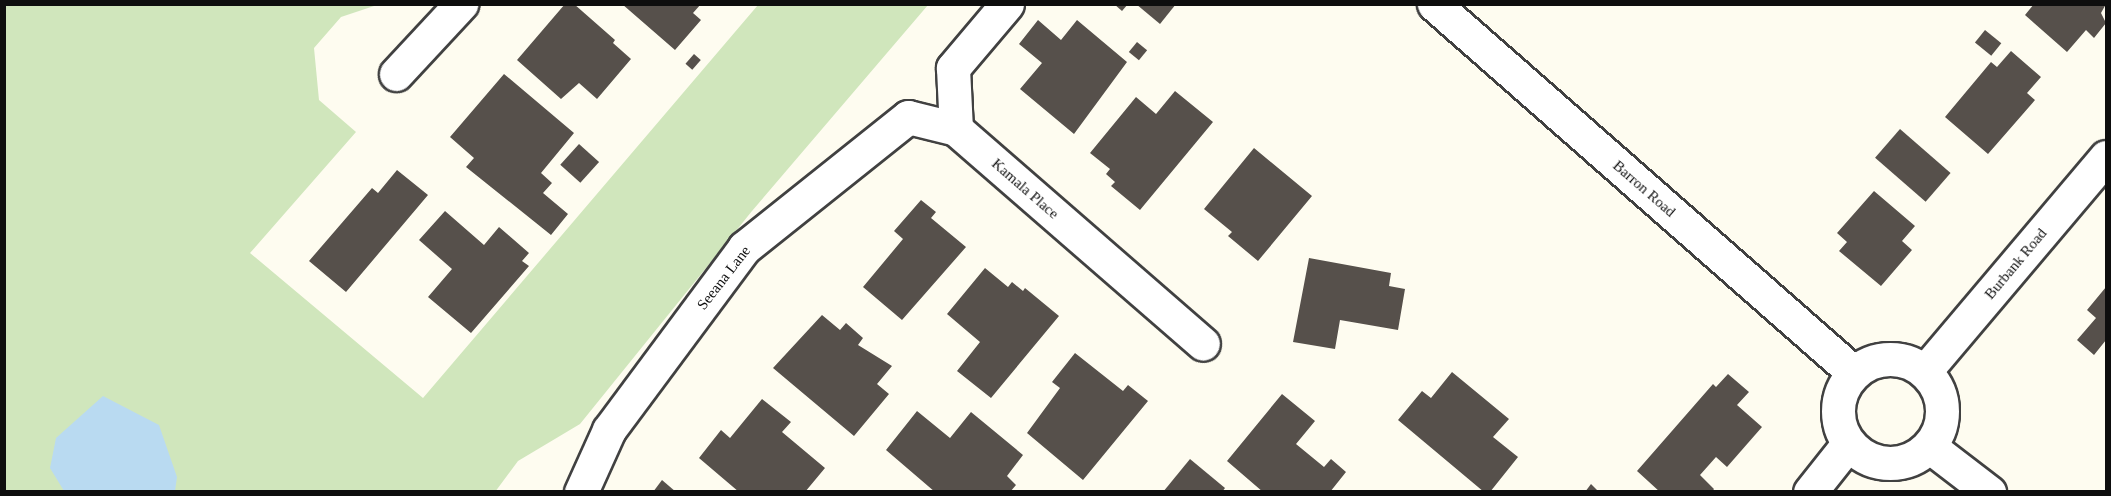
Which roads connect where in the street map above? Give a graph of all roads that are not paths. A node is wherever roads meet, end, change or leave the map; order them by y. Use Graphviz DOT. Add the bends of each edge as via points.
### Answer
graph roads {
  1 [pos="461,4"];
  2 [pos="1007,4"];
  3 [pos="1434,4"];
  4 [pos="396,74"];
  5 [pos="956,129"];
  6 [pos="2106,157"];
  7 [pos="1203,344"];
  8 [pos="1925,371"];
  9 [pos="1854,373"];
  10 [pos="1848,444"];
  11 [pos="1929,446"];
  12 [pos="581,492"];
  13 [pos="1810,492"];
  14 [pos="1989,492"];
  1 -- 4 [label="street"];
  2 -- 5 [label="street" via="953,68"];
  3 -- 9 [label="street, Barron Road"];
  5 -- 7 [label="street, Kamala Place"];
  5 -- 12 [label="street, Seeana Lane" via="908,117 744,248 609,430"];
  6 -- 8 [label="street, Burbank Road"];
  8 -- 9 [label="street" via="1897,359 1881,359"];
  8 -- 11 [label="street" via="1936,384 1942,408 1938,432"];
  9 -- 10 [label="street" via="1839,400 1838,415"];
  10 -- 11 [label="street" via="1873,461 1888,464 1918,456"];
  10 -- 13 [label="street"];
  11 -- 14 [label="street"];
}
